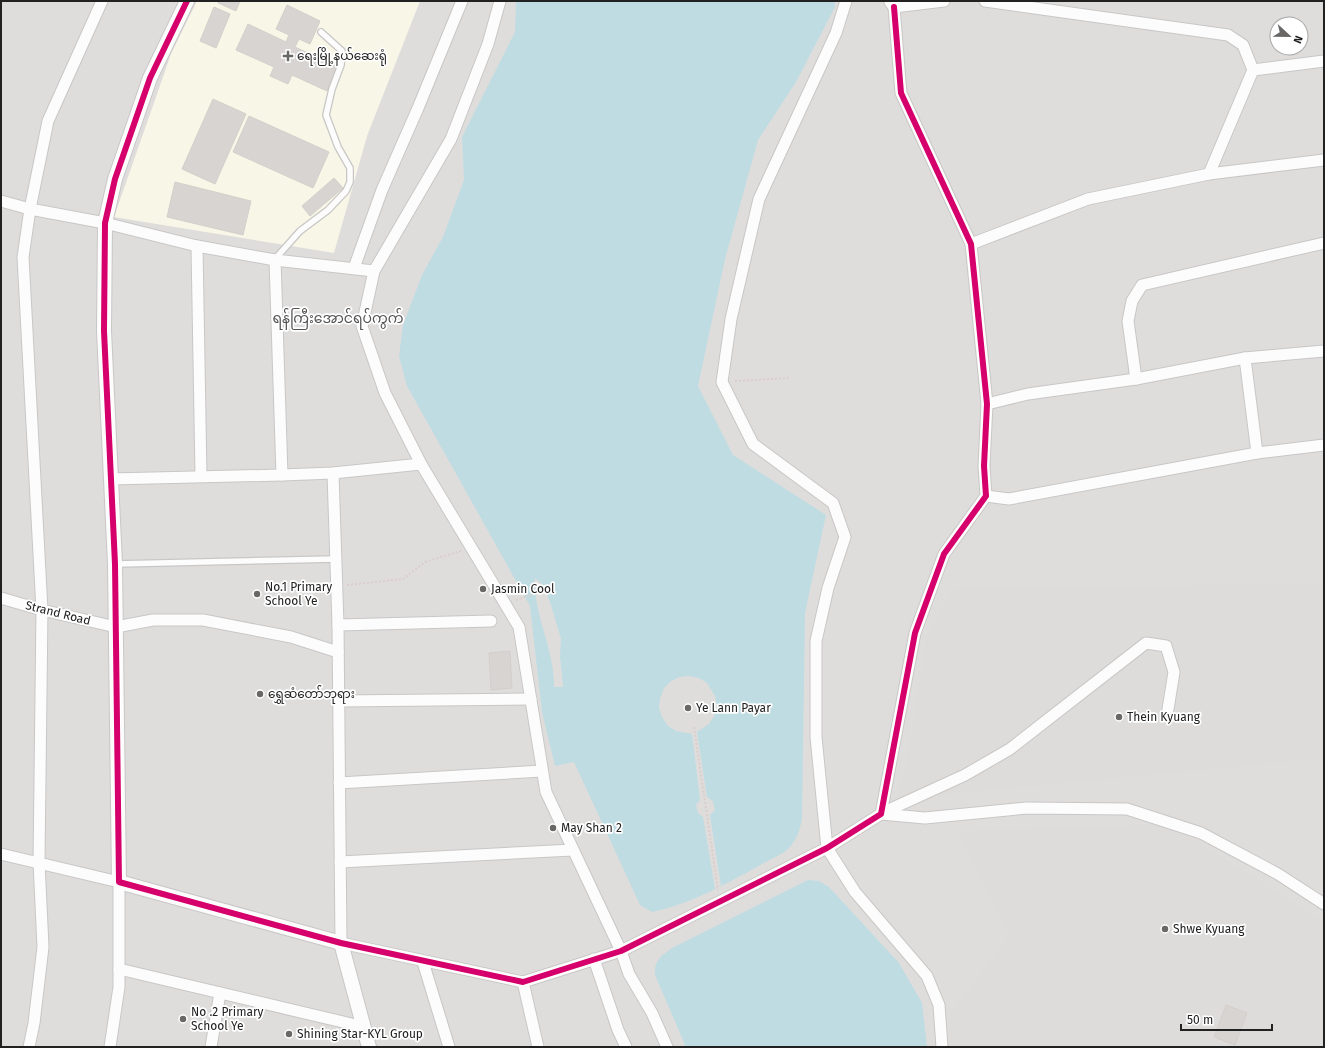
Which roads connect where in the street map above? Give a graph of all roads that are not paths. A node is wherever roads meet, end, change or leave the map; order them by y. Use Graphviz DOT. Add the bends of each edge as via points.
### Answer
graph roads {
  1 [pos="102,1"];
  2 [pos="187,1"];
  3 [pos="462,1"];
  4 [pos="500,1"];
  5 [pos="846,1"];
  6 [pos="944,1"];
  7 [pos="985,1"];
  8 [pos="892,4"];
  9 [pos="321,32"];
  10 [pos="1324,61"];
  11 [pos="1253,70"];
  12 [pos="1324,160"];
  13 [pos="1209,174"];
  14 [pos="1,201"];
  15 [pos="30,210"];
  16 [pos="105,223"];
  17 [pos="1324,243"];
  18 [pos="971,244"];
  19 [pos="198,246"];
  20 [pos="274,260"];
  21 [pos="354,268"];
  22 [pos="374,270"];
  23 [pos="1324,351"];
  24 [pos="1245,358"];
  25 [pos="1136,379"];
  26 [pos="986,404"];
  27 [pos="1324,445"];
  28 [pos="1257,453"];
  29 [pos="421,464"];
  30 [pos="332,473"];
  31 [pos="282,475"];
  32 [pos="200,476"];
  33 [pos="111,479"];
  34 [pos="986,496"];
  35 [pos="336,559"];
  36 [pos="115,564"];
  37 [pos="1,598"];
  38 [pos="42,610"];
  39 [pos="491,621"];
  40 [pos="338,625"];
  41 [pos="116,628"];
  42 [pos="338,652"];
  43 [pos="531,699"];
  44 [pos="339,701"];
  45 [pos="1168,709"];
  46 [pos="542,771"];
  47 [pos="339,783"];
  48 [pos="881,814"];
  49 [pos="826,848"];
  50 [pos="574,850"];
  51 [pos="1,854"];
  52 [pos="39,862"];
  53 [pos="340,862"];
  54 [pos="119,882"];
  55 [pos="1324,904"];
  56 [pos="341,943"];
  57 [pos="622,951"];
  58 [pos="594,959"];
  59 [pos="424,962"];
  60 [pos="119,969"];
  61 [pos="523,982"];
  62 [pos="220,993"];
  63 [pos="364,1028"];
  64 [pos="29,1047"];
  65 [pos="110,1047"];
  66 [pos="211,1047"];
  67 [pos="369,1047"];
  68 [pos="449,1047"];
  69 [pos="538,1047"];
  70 [pos="626,1047"];
  71 [pos="667,1047"];
  72 [pos="942,1047"];
  1 -- 15 [label="street" via="48,121"];
  2 -- 16 [label="street" via="150,78 115,179"];
  3 -- 21 [label="street" via="382,190"];
  4 -- 22 [label="street" via="488,44 451,139"];
  5 -- 49 [label="street" via="836,34 759,198 731,319 722,382 753,444 833,503 845,537 828,588 816,641 816,737"];
  6 -- 8 [label="street"];
  7 -- 11 [label="street" via="1228,35 1243,45"];
  8 -- 18 [label="street" via="901,93"];
  9 -- 20 [label="lane" via="342,51 341,65 326,115 338,147 350,168 350,182 346,191 328,210 300,232"];
  10 -- 11 [label="street"];
  11 -- 13 [label="street"];
  12 -- 13 [label="street"];
  13 -- 18 [label="street" via="1088,199"];
  14 -- 15 [label="street"];
  15 -- 16 [label="street"];
  15 -- 38 [label="street" via="23,257"];
  16 -- 19 [label="street"];
  16 -- 33 [label="street" via="104,331"];
  17 -- 25 [label="street" via="1142,285 1132,301 1128,321"];
  18 -- 26 [label="street"];
  19 -- 20 [label="street"];
  19 -- 32 [label="street"];
  20 -- 21 [label="street"];
  20 -- 31 [label="street"];
  21 -- 22 [label="street"];
  22 -- 29 [label="street" via="362,326 385,393"];
  23 -- 24 [label="street"];
  24 -- 25 [label="street"];
  24 -- 28 [label="street"];
  25 -- 26 [label="street" via="1028,394"];
  26 -- 34 [label="street"];
  27 -- 28 [label="street"];
  28 -- 34 [label="street" via="1009,499"];
  29 -- 30 [label="street"];
  29 -- 43 [label="street" via="519,627"];
  30 -- 31 [label="street"];
  30 -- 35 [label="street"];
  31 -- 32 [label="street"];
  32 -- 33 [label="street"];
  33 -- 36 [label="street"];
  34 -- 48 [label="street" via="944,554 915,633"];
  35 -- 36 [label="lane"];
  35 -- 40 [label="street"];
  36 -- 41 [label="street"];
  37 -- 38 [label="street, Strand Road"];
  38 -- 41 [label="street, Strand Road"];
  38 -- 52 [label="street"];
  39 -- 40 [label="street"];
  40 -- 42 [label="street"];
  41 -- 42 [label="street" via="154,620 203,620 291,637"];
  41 -- 54 [label="street"];
  42 -- 44 [label="street"];
  43 -- 44 [label="street"];
  43 -- 46 [label="street"];
  44 -- 47 [label="street"];
  45 -- 48 [label="street" via="1174,672 1166,646 1146,643 1010,749 965,775"];
  46 -- 47 [label="street"];
  46 -- 50 [label="street" via="546,792"];
  47 -- 53 [label="street"];
  48 -- 49 [label="street"];
  48 -- 55 [label="street" via="925,818 1027,808 1127,809 1201,833 1278,874"];
  49 -- 57 [label="street"];
  49 -- 72 [label="street" via="855,892 927,976 939,1005"];
  50 -- 53 [label="street"];
  50 -- 57 [label="street"];
  51 -- 52 [label="street"];
  52 -- 54 [label="street"];
  52 -- 64 [label="street" via="43,947"];
  53 -- 56 [label="street"];
  54 -- 56 [label="street"];
  54 -- 60 [label="street"];
  56 -- 59 [label="street"];
  56 -- 63 [label="street"];
  57 -- 58 [label="street"];
  57 -- 71 [label="street" via="629,974 652,1013"];
  58 -- 61 [label="street"];
  58 -- 70 [label="street"];
  59 -- 61 [label="street"];
  59 -- 68 [label="street"];
  60 -- 62 [label="street"];
  60 -- 65 [label="street" via="119,987"];
  61 -- 69 [label="street"];
  62 -- 63 [label="street"];
  62 -- 66 [label="street"];
  63 -- 67 [label="street"];
}
